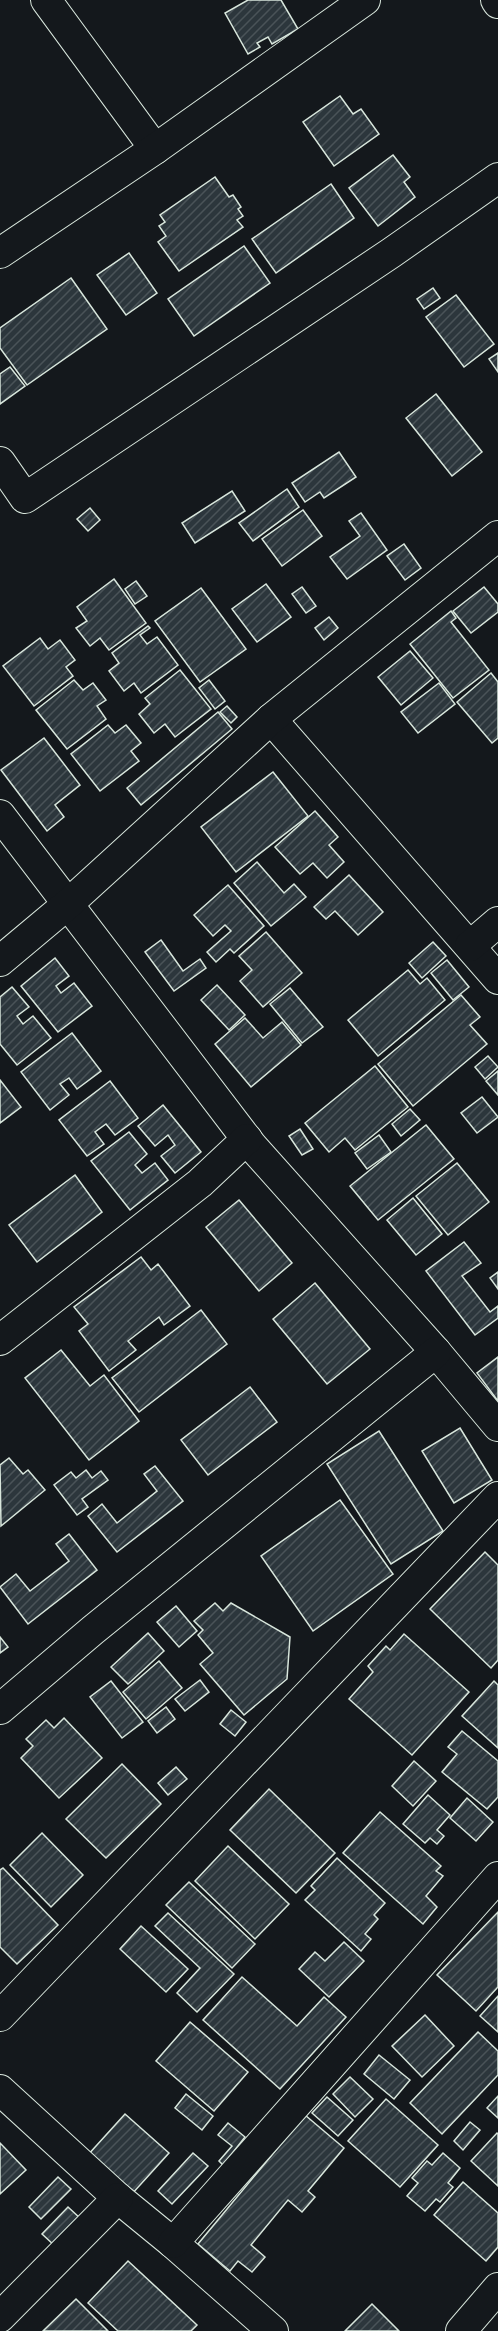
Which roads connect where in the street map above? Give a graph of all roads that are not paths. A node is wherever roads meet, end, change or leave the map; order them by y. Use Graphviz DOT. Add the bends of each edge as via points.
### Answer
graph roads {
  1 [pos="46,0"];
  2 [pos="365,0"];
  3 [pos="155,148"];
  4 [pos="498,178"];
  5 [pos="0,253"];
  6 [pos="0,462"];
  7 [pos="498,536"];
  8 [pos="271,718"];
  9 [pos="0,815"];
  10 [pos="68,904"];
  11 [pos="498,922"];
  12 [pos="470,946"];
  13 [pos="0,961"];
  14 [pos="498,979"];
  15 [pos="247,1139"];
  16 [pos="0,1340"];
  17 [pos="436,1352"];
  18 [pos="498,1426"];
  19 [pos="498,1497"];
  20 [pos="0,1708"];
  21 [pos="498,1877"];
  22 [pos="0,2016"];
  23 [pos="0,2091"];
  24 [pos="118,2198"];
  25 [pos="173,2242"];
  26 [pos="498,2288"];
  27 [pos="0,2317"];
  28 [pos="273,2331"];
  29 [pos="461,2331"];
  1 -- 3 [label="street"];
  2 -- 3 [label="street"];
  3 -- 5 [label="street"];
  4 -- 6 [label="street" via="25,498"];
  7 -- 8 [label="street"];
  8 -- 10 [label="street"];
  8 -- 12 [label="street"];
  9 -- 10 [label="street"];
  10 -- 13 [label="street"];
  10 -- 15 [label="street"];
  11 -- 12 [label="street"];
  12 -- 14 [label="street"];
  15 -- 16 [label="street" via="200,1183"];
  15 -- 17 [label="street"];
  17 -- 18 [label="street"];
  17 -- 20 [label="street"];
  19 -- 22 [label="street"];
  21 -- 25 [label="street"];
  23 -- 24 [label="street"];
  24 -- 25 [label="street"];
  24 -- 27 [label="street"];
  25 -- 28 [label="street"];
  26 -- 29 [label="street"];
}
